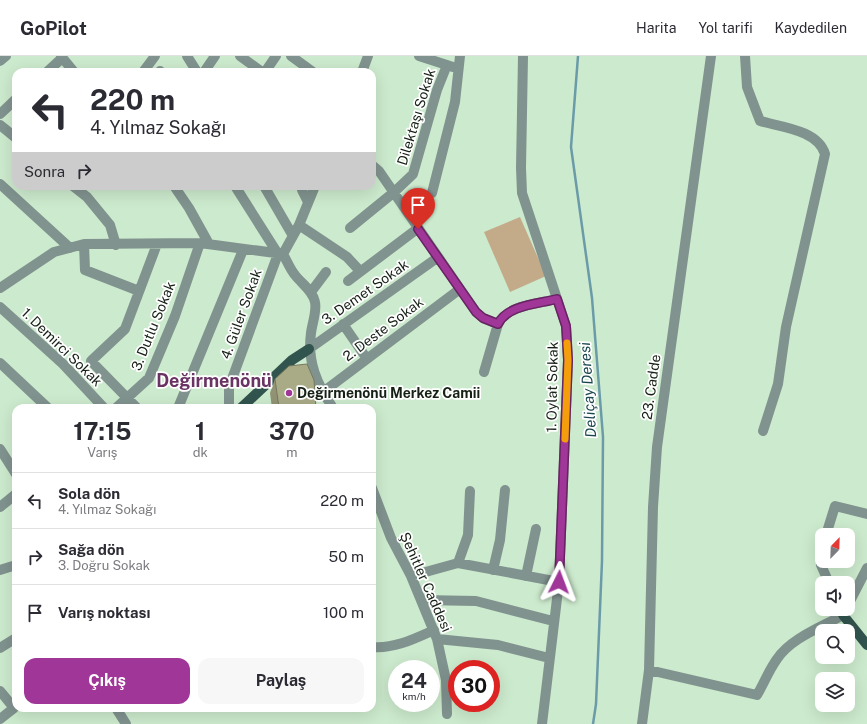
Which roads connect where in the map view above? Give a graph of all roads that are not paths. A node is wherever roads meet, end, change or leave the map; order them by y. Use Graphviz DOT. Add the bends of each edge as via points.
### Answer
graph roads {
  1 [pos="6,56"];
  2 [pos="155,56"];
  3 [pos="187,56"];
  4 [pos="215,56"];
  5 [pos="240,56"];
  6 [pos="276,56"];
  7 [pos="291,56"];
  8 [pos="368,56"];
  9 [pos="419,56"];
  10 [pos="460,56"];
  11 [pos="523,56"];
  12 [pos="711,56"];
  13 [pos="745,56"];
  14 [pos="61,57"];
  15 [pos="0,62"];
  16 [pos="447,65"];
  17 [pos="50,68"];
  18 [pos="71,68"];
  19 [pos="146,68"];
  20 [pos="194,68"];
  21 [pos="207,68"];
  22 [pos="258,68"];
  23 [pos="267,68"];
  24 [pos="308,68"];
  25 [pos="364,68"];
  26 [pos="459,68"];
  27 [pos="12,103"];
  28 [pos="0,114"];
  29 [pos="0,125"];
  30 [pos="12,135"];
  31 [pos="376,168"];
  32 [pos="0,184"];
  33 [pos="78,190"];
  34 [pos="177,190"];
  35 [pos="239,190"];
  36 [pos="266,190"];
  37 [pos="302,190"];
  38 [pos="313,190"];
  39 [pos="394,193"];
  40 [pos="432,193"];
  41 [pos="308,202"];
  42 [pos="299,225"];
  43 [pos="350,228"];
  44 [pos="418,229"];
  45 [pos="293,236"];
  46 [pos="84,244"];
  47 [pos="157,244"];
  48 [pos="204,244"];
  49 [pos="116,245"];
  50 [pos="70,248"];
  51 [pos="243,250"];
  52 [pos="280,254"];
  53 [pos="437,258"];
  54 [pos="360,271"];
  55 [pos="326,272"];
  56 [pos="348,281"];
  57 [pos="0,288"];
  58 [pos="460,289"];
  59 [pos="139,291"];
  60 [pos="311,292"];
  61 [pos="557,299"];
  62 [pos="0,307"];
  63 [pos="343,324"];
  64 [pos="498,324"];
  65 [pos="309,349"];
  66 [pos="367,359"];
  67 [pos="0,363"];
  68 [pos="484,372"];
  69 [pos="323,392"];
  70 [pos="128,398"];
  71 [pos="44,404"];
  72 [pos="100,404"];
  73 [pos="121,404"];
  74 [pos="133,404"];
  75 [pos="180,404"];
  76 [pos="228,404"];
  77 [pos="245,404"];
  78 [pos="330,404"];
  79 [pos="763,432"];
  80 [pos="0,449"];
  81 [pos="3,462"];
  82 [pos="12,470"];
  83 [pos="505,490"];
  84 [pos="470,491"];
  85 [pos="12,497"];
  86 [pos="376,499"];
  87 [pos="0,507"];
  88 [pos="867,514"];
  89 [pos="828,528"];
  90 [pos="536,529"];
  91 [pos="458,563"];
  92 [pos="12,566"];
  93 [pos="867,568"];
  94 [pos="0,570"];
  95 [pos="493,570"];
  96 [pos="412,576"];
  97 [pos="526,576"];
  98 [pos="559,582"];
  99 [pos="855,591"];
  100 [pos="422,600"];
  101 [pos="835,616"];
  102 [pos="847,616"];
  103 [pos="553,620"];
  104 [pos="436,635"];
  105 [pos="12,640"];
  106 [pos="867,645"];
  107 [pos="376,647"];
  108 [pos="0,648"];
  109 [pos="549,658"];
  110 [pos="649,670"];
  111 [pos="0,690"];
  112 [pos="12,705"];
  113 [pos="12,710"];
  114 [pos="118,712"];
  115 [pos="447,714"];
  116 [pos="0,719"];
  117 [pos="126,724"];
  118 [pos="542,724"];
  119 [pos="642,724"];
  1 -- 15 [label="street"];
  2 -- 19 [label="street"];
  3 -- 20 [label="street"];
  4 -- 21 [label="street"];
  5 -- 22 [label="street"];
  6 -- 23 [label="street"];
  7 -- 24 [label="street"];
  8 -- 25 [label="street"];
  9 -- 16 [label="street"];
  10 -- 26 [label="street"];
  11 -- 61 [label="street, 1. Oylat Sokak" via="520,168 522,193"];
  12 -- 110 [label="street, 23. Cadde" via="657,447"];
  13 -- 79 [label="street" via="747,87 760,121 807,134 822,146 825,154 786,327 778,384"];
  14 -- 17 [label="street"];
  14 -- 18 [label="street"];
  16 -- 26 [label="street"];
  16 -- 39 [label="street, Dilektaşı Sokak" via="437,90 413,174"];
  26 -- 40 [label="street" via="455,102"];
  27 -- 28 [label="street"];
  29 -- 30 [label="street"];
  31 -- 39 [label="street"];
  32 -- 50 [label="street"];
  33 -- 49 [label="street" via="110,225"];
  34 -- 48 [label="street" via="190,208"];
  35 -- 52 [label="street"];
  36 -- 45 [label="street"];
  37 -- 41 [label="street"];
  38 -- 41 [label="street, 4. Güler Sokak"];
  39 -- 43 [label="street, Dilektaşı Sokak"];
  39 -- 44 [label="street"];
  41 -- 42 [label="street, 4. Güler Sokak"];
  42 -- 45 [label="street, 4. Güler Sokak"];
  42 -- 54 [label="street" via="347,257"];
  44 -- 53 [label="street"];
  44 -- 54 [label="street"];
  45 -- 52 [label="street, 4. Güler Sokak"];
  46 -- 49 [label="street"];
  46 -- 50 [label="street"];
  46 -- 59 [label="street" via="85,270"];
  47 -- 48 [label="street"];
  47 -- 49 [label="street"];
  47 -- 59 [label="street"];
  48 -- 51 [label="street"];
  48 -- 70 [label="street, 3. Dutlu Sokak" via="149,378"];
  50 -- 57 [label="street" via="54,252"];
  51 -- 52 [label="street"];
  51 -- 75 [label="street"];
  52 -- 60 [label="street" via="295,276"];
  52 -- 76 [label="street, 4. Güler Sokak" via="229,387"];
  53 -- 58 [label="street"];
  53 -- 63 [label="street, 3. Demet Sokak"];
  54 -- 56 [label="street"];
  55 -- 60 [label="street"];
  58 -- 64 [label="street" via="479,315"];
  58 -- 66 [label="street, 2. Deste Sokak"];
  59 -- 70 [label="street" via="125,329 91,361"];
  60 -- 65 [label="street" via="316,303"];
  61 -- 64 [label="street" via="509,312 501,317"];
  61 -- 98 [label="street, 1. Oylat Sokak" via="566,326 568,360"];
  62 -- 72 [label="street, 1. Demirci Sokak" via="63,364"];
  63 -- 65 [label="street, 3. Demet Sokak"];
  63 -- 66 [label="street"];
  64 -- 68 [label="street"];
  65 -- 69 [label="street" via="314,373"];
  65 -- 77 [label="main road" via="292,360"];
  66 -- 69 [label="street, 2. Deste Sokak"];
  67 -- 71 [label="street"];
  69 -- 78 [label="street"];
  70 -- 73 [label="street, 3. Dutlu Sokak"];
  70 -- 74 [label="street"];
  80 -- 81 [label="street"];
  81 -- 82 [label="street"];
  83 -- 95 [label="street" via="500,540"];
  84 -- 91 [label="street" via="468,535"];
  85 -- 87 [label="street"];
  86 -- 96 [label="street, Şehitler Caddesi" via="391,538"];
  88 -- 89 [label="street" via="835,506"];
  90 -- 97 [label="street"];
  91 -- 95 [label="street"];
  91 -- 96 [label="street"];
  92 -- 94 [label="street"];
  93 -- 99 [label="street"];
  95 -- 97 [label="street"];
  96 -- 100 [label="street, Şehitler Caddesi"];
  97 -- 98 [label="street"];
  98 -- 103 [label="street, 1. Oylat Sokak"];
  100 -- 103 [label="street" via="476,601"];
  100 -- 104 [label="street, Şehitler Caddesi"];
  101 -- 110 [label="street" via="794,643 777,659 758,695"];
  102 -- 106 [label="main road"];
  103 -- 109 [label="street, 1. Oylat Sokak"];
  104 -- 107 [label="street" via="383,648"];
  104 -- 109 [label="street" via="498,645"];
  104 -- 115 [label="street, Şehitler Caddesi" via="446,680"];
  105 -- 108 [label="street"];
  109 -- 118 [label="street, 1. Oylat Sokak"];
  110 -- 119 [label="street, 23. Cadde"];
  111 -- 112 [label="street"];
  113 -- 116 [label="street"];
  114 -- 117 [label="street"];
}
